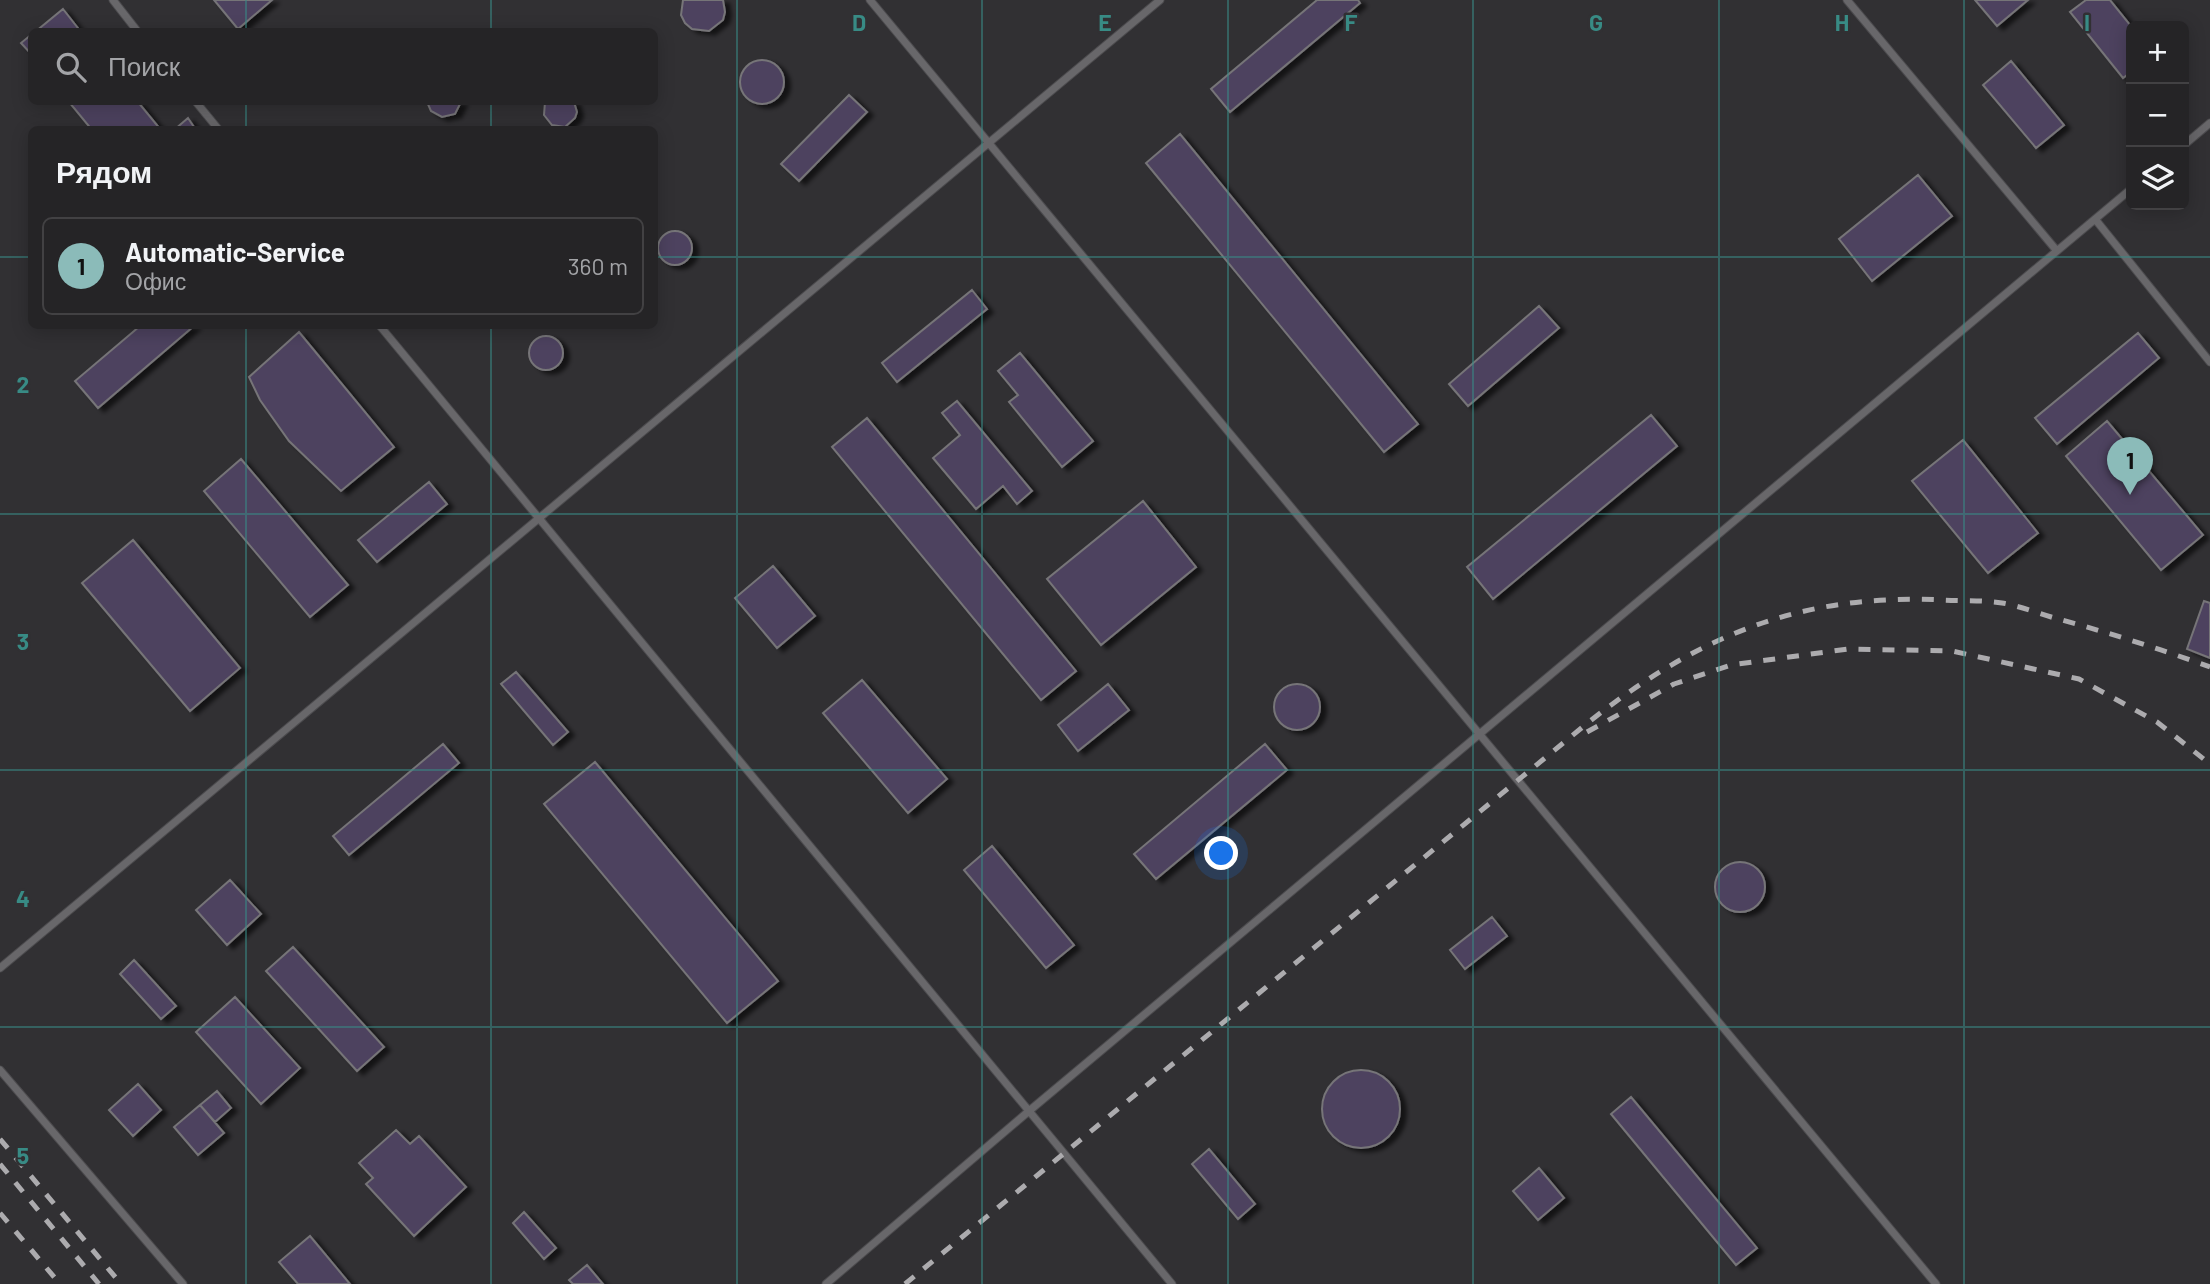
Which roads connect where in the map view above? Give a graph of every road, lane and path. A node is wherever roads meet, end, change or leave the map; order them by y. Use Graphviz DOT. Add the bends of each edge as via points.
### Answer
graph roads {
  1 [pos="113,0"];
  2 [pos="870,0"];
  3 [pos="1160,0"];
  4 [pos="1847,0"];
  5 [pos="135,28"];
  6 [pos="198,105"];
  7 [pos="2210,123"];
  8 [pos="216,126"];
  9 [pos="2189,141"];
  10 [pos="989,143"];
  11 [pos="2126,193"];
  12 [pos="2095,219"];
  13 [pos="2057,250"];
  14 [pos="382,329"];
  15 [pos="2210,362"];
  16 [pos="539,520"];
  17 [pos="1479,734"];
  18 [pos="0,968"];
  19 [pos="0,1070"];
  20 [pos="1029,1111"];
  21 [pos="183,1284"];
  22 [pos="826,1284"];
  23 [pos="1172,1284"];
  24 [pos="1936,1284"];
  1 -- 5 [label="lane"];
  2 -- 10 [label="lane"];
  3 -- 10 [label="lane"];
  4 -- 13 [label="lane"];
  6 -- 8 [label="lane"];
  7 -- 9 [label="lane"];
  10 -- 16 [label="lane"];
  10 -- 17 [label="lane"];
  11 -- 12 [label="lane"];
  12 -- 13 [label="lane"];
  12 -- 15 [label="lane"];
  13 -- 17 [label="lane"];
  14 -- 16 [label="lane"];
  16 -- 18 [label="lane"];
  16 -- 20 [label="lane"];
  17 -- 20 [label="lane"];
  17 -- 24 [label="lane"];
  19 -- 21 [label="lane"];
  20 -- 22 [label="lane"];
  20 -- 23 [label="lane"];
}
